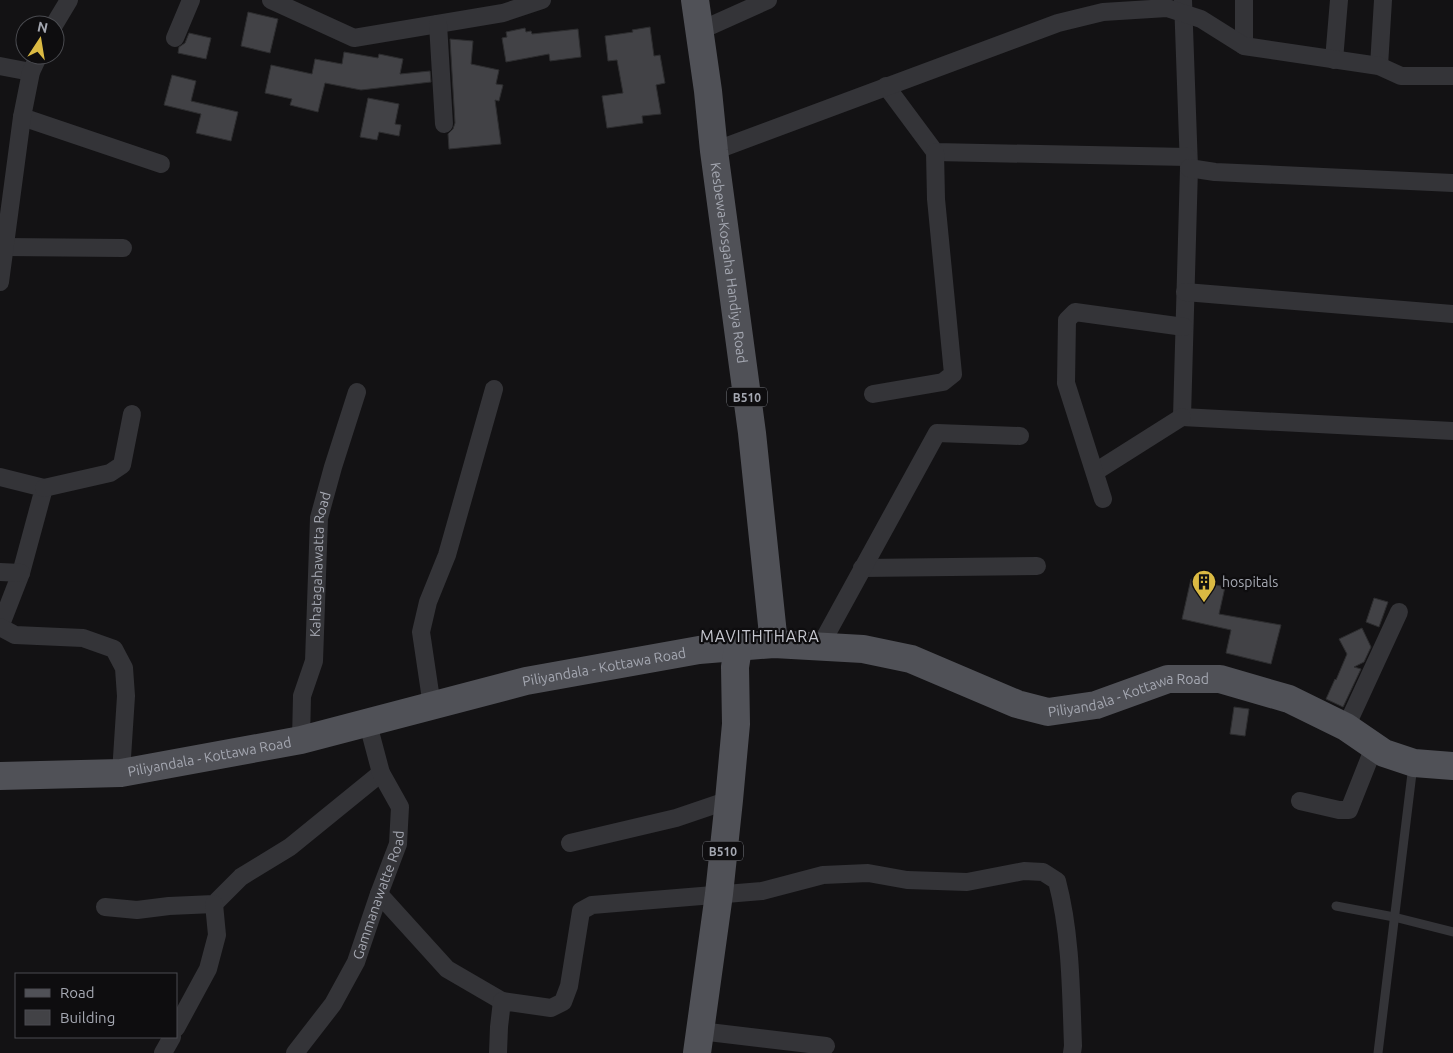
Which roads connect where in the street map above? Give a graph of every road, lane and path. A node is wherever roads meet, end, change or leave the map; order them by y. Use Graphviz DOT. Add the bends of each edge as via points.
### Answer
graph roads {
  1 [pos="69,0"];
  2 [pos="191,0"];
  3 [pos="271,0"];
  4 [pos="542,0"];
  5 [pos="695,0"];
  6 [pos="768,0"];
  7 [pos="1244,0"];
  8 [pos="1340,0"];
  9 [pos="1383,0"];
  10 [pos="1183,6"];
  11 [pos="60,15"];
  12 [pos="438,24"];
  13 [pos="699,31"];
  14 [pos="175,38"];
  15 [pos="1244,46"];
  16 [pos="1334,60"];
  17 [pos="34,65"];
  18 [pos="0,66"];
  19 [pos="1379,66"];
  20 [pos="31,72"];
  21 [pos="1453,76"];
  22 [pos="886,86"];
  23 [pos="22,117"];
  24 [pos="444,124"];
  25 [pos="714,151"];
  26 [pos="935,152"];
  27 [pos="1188,163"];
  28 [pos="161,164"];
  29 [pos="1453,183"];
  30 [pos="4,247"];
  31 [pos="123,248"];
  32 [pos="0,272"];
  33 [pos="1185,292"];
  34 [pos="1453,314"];
  35 [pos="1184,327"];
  36 [pos="494,388"];
  37 [pos="357,392"];
  38 [pos="873,394"];
  39 [pos="132,414"];
  40 [pos="1182,417"];
  41 [pos="1453,431"];
  42 [pos="1020,436"];
  43 [pos="1095,472"];
  44 [pos="0,477"];
  45 [pos="44,488"];
  46 [pos="1104,499"];
  47 [pos="1037,566"];
  48 [pos="862,568"];
  49 [pos="0,572"];
  50 [pos="21,573"];
  51 [pos="1399,612"];
  52 [pos="0,627"];
  53 [pos="774,644"];
  54 [pos="738,648"];
  55 [pos="819,648"];
  56 [pos="432,706"];
  57 [pos="368,724"];
  58 [pos="1346,727"];
  59 [pos="301,740"];
  60 [pos="1374,747"];
  61 [pos="1414,763"];
  62 [pos="1453,766"];
  63 [pos="120,773"];
  64 [pos="381,773"];
  65 [pos="0,776"];
  66 [pos="729,800"];
  67 [pos="1300,801"];
  68 [pos="570,843"];
  69 [pos="378,894"];
  70 [pos="719,894"];
  71 [pos="214,904"];
  72 [pos="1336,906"];
  73 [pos="105,907"];
  74 [pos="1394,917"];
  75 [pos="1453,932"];
  76 [pos="502,1001"];
  77 [pos="178,1024"];
  78 [pos="171,1038"];
  79 [pos="699,1042"];
  80 [pos="826,1046"];
  81 [pos="163,1053"];
  82 [pos="295,1053"];
  83 [pos="498,1053"];
  84 [pos="1072,1053"];
  85 [pos="1378,1053"];
  1 -- 11 [label="street"];
  2 -- 14 [label="street"];
  3 -- 12 [label="street" via="354,38"];
  4 -- 12 [label="street" via="503,13"];
  5 -- 13 [label="main road, Kesbewa-Kosgaha Handiya Road / B510"];
  6 -- 13 [label="street"];
  7 -- 15 [label="street"];
  8 -- 16 [label="street"];
  9 -- 19 [label="street"];
  10 -- 15 [label="street"];
  10 -- 22 [label="street" via="1103,12 1067,20"];
  10 -- 27 [label="street"];
  12 -- 24 [label="street"];
  13 -- 25 [label="main road, Kesbewa-Kosgaha Handiya Road / B510"];
  15 -- 16 [label="street"];
  16 -- 19 [label="street"];
  17 -- 20 [label="street"];
  18 -- 20 [label="street"];
  19 -- 21 [label="street" via="1401,76"];
  20 -- 23 [label="street"];
  22 -- 25 [label="street"];
  22 -- 26 [label="street"];
  23 -- 28 [label="street"];
  23 -- 30 [label="street"];
  25 -- 53 [label="main road, Kesbewa-Kosgaha Handiya Road / B510" via="752,433"];
  26 -- 27 [label="street"];
  26 -- 38 [label="street" via="936,199 953,374 943,382"];
  27 -- 29 [label="street" via="1215,172"];
  27 -- 33 [label="street"];
  30 -- 31 [label="street"];
  30 -- 32 [label="street"];
  33 -- 34 [label="street"];
  33 -- 35 [label="street"];
  35 -- 40 [label="street"];
  35 -- 43 [label="street" via="1075,312 1067,320 1066,383"];
  36 -- 56 [label="street" via="447,555 428,602 422,632"];
  37 -- 59 [label="street, Kahatagahawatta Road" via="319,518 314,661 302,696"];
  39 -- 45 [label="street" via="122,465 118,469"];
  40 -- 41 [label="street"];
  40 -- 43 [label="street"];
  42 -- 48 [label="street" via="937,433"];
  43 -- 46 [label="street"];
  44 -- 45 [label="street"];
  45 -- 50 [label="street"];
  47 -- 48 [label="street"];
  48 -- 55 [label="street"];
  49 -- 50 [label="street"];
  50 -- 52 [label="street"];
  51 -- 58 [label="street"];
  52 -- 63 [label="street" via="15,635 83,638 114,648 124,668 126,696"];
  53 -- 54 [label="main road, Piliyandala - Kottawa Road"];
  53 -- 55 [label="main road, Piliyandala - Kottawa Road"];
  54 -- 56 [label="main road, Piliyandala - Kottawa Road" via="699,650 526,681"];
  54 -- 66 [label="main road, B510"];
  55 -- 58 [label="main road, Piliyandala - Kottawa Road" via="864,649 912,659 1017,704 1048,712 1096,705 1168,679 1220,679 1289,699"];
  56 -- 57 [label="main road, Piliyandala - Kottawa Road"];
  57 -- 59 [label="main road, Piliyandala - Kottawa Road"];
  57 -- 64 [label="street, Gammanawatte Road"];
  58 -- 60 [label="main road, Piliyandala - Kottawa Road"];
  59 -- 63 [label="main road, Piliyandala - Kottawa Road"];
  60 -- 61 [label="main road, Piliyandala - Kottawa Road"];
  60 -- 67 [label="street" via="1349,810"];
  61 -- 62 [label="main road, Piliyandala - Kottawa Road"];
  61 -- 74 [label="lane"];
  63 -- 65 [label="main road, Piliyandala - Kottawa Road"];
  64 -- 69 [label="street, Gammanawatte Road" via="400,807 398,844"];
  64 -- 71 [label="street" via="290,847 241,877"];
  66 -- 68 [label="street" via="676,818"];
  66 -- 70 [label="main road, B510"];
  69 -- 76 [label="street" via="446,969"];
  69 -- 82 [label="street, Gammanawatte Road" via="356,962 333,1004"];
  70 -- 76 [label="street" via="592,905 582,911 564,1002 551,1008"];
  70 -- 79 [label="main road, B510"];
  70 -- 84 [label="street" via="762,891 823,875 868,873 907,880 967,882 1024,871 1043,872 1058,881 1064,905"];
  71 -- 73 [label="street" via="137,910"];
  71 -- 77 [label="street" via="217,935 208,969"];
  72 -- 74 [label="lane"];
  74 -- 75 [label="lane"];
  74 -- 85 [label="lane"];
  76 -- 83 [label="street"];
  78 -- 81 [label="street"];
  79 -- 80 [label="street"];
}
